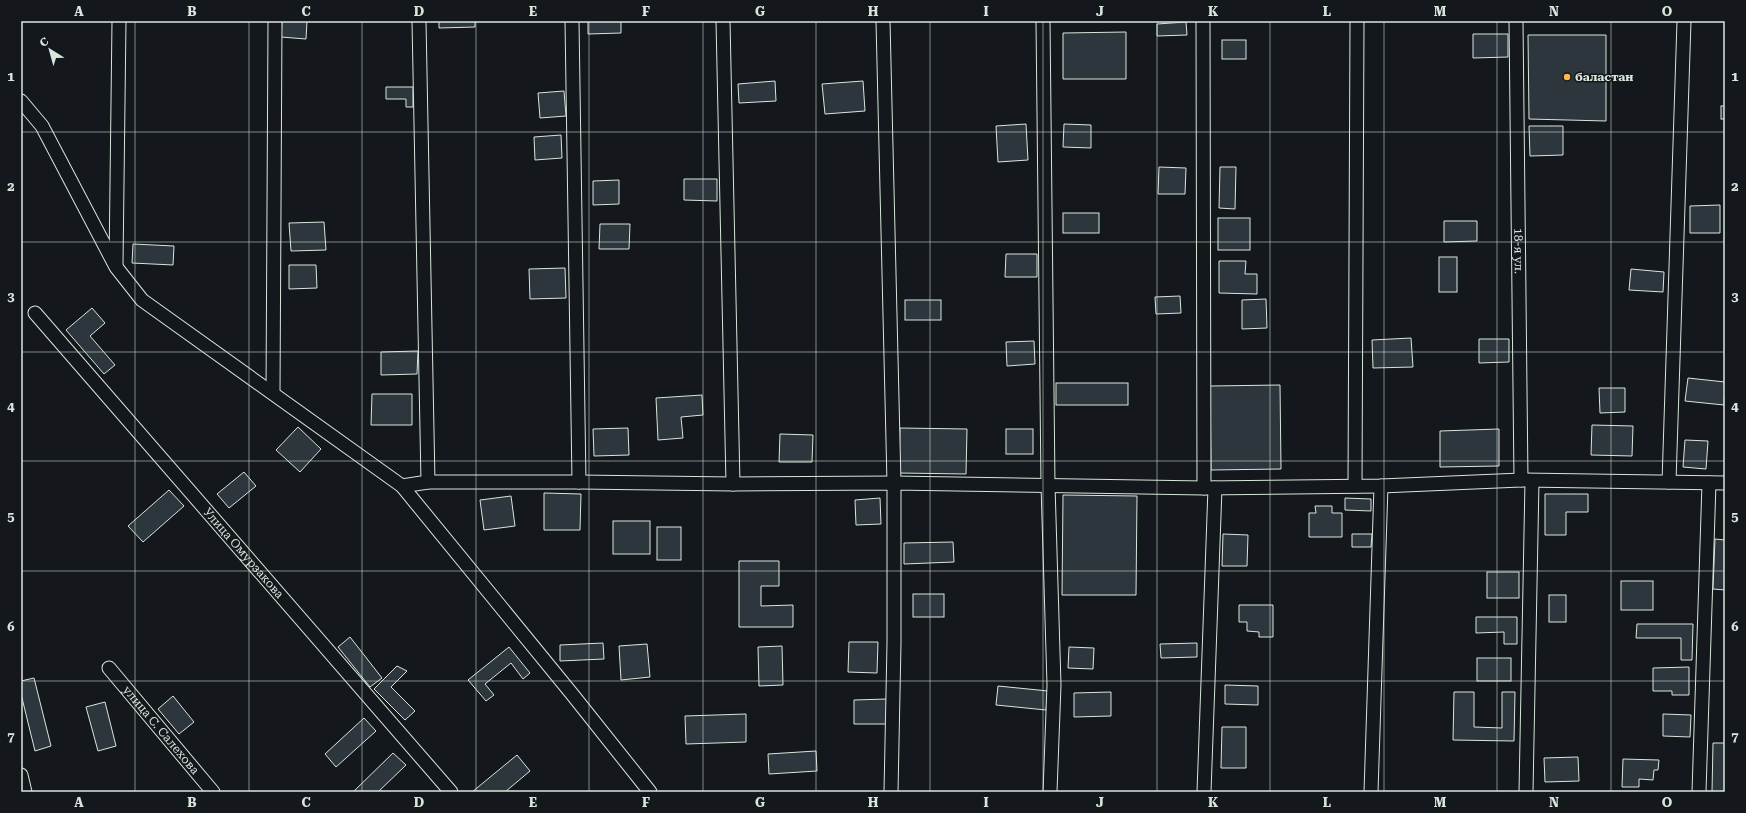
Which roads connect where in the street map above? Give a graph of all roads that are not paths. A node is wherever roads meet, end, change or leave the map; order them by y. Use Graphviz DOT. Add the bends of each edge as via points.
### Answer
graph roads {
  1 [pos="119,21"];
  2 [pos="275,21"];
  3 [pos="419,21"];
  4 [pos="572,21"];
  5 [pos="723,21"];
  6 [pos="883,21"];
  7 [pos="1043,21"];
  8 [pos="1203,21"];
  9 [pos="1357,21"];
  10 [pos="1516,21"];
  11 [pos="1684,21"];
  12 [pos="21,101"];
  13 [pos="116,267"];
  14 [pos="35,314"];
  15 [pos="273,393"];
  16 [pos="1527,481"];
  17 [pos="428,482"];
  18 [pos="580,482"];
  19 [pos="1669,482"];
  20 [pos="894,483"];
  21 [pos="1709,483"];
  22 [pos="1725,483"];
  23 [pos="734,484"];
  24 [pos="1048,485"];
  25 [pos="402,486"];
  26 [pos="1355,486"];
  27 [pos="1381,486"];
  28 [pos="1209,488"];
  29 [pos="109,668"];
  30 [pos="21,775"];
  31 [pos="25,792"];
  32 [pos="212,792"];
  33 [pos="451,792"];
  34 [pos="650,792"];
  35 [pos="891,792"];
  36 [pos="1050,792"];
  37 [pos="1204,792"];
  38 [pos="1371,792"];
  39 [pos="1526,792"];
  40 [pos="1699,792"];
  1 -- 13 [label="street"];
  2 -- 15 [label="street"];
  3 -- 17 [label="street"];
  4 -- 18 [label="street"];
  5 -- 23 [label="street"];
  6 -- 20 [label="street"];
  7 -- 24 [label="street"];
  8 -- 28 [label="street"];
  9 -- 26 [label="street"];
  10 -- 16 [label="street, 18-я ул."];
  11 -- 19 [label="street"];
  12 -- 13 [label="street" via="42,126"];
  13 -- 15 [label="street" via="142,300"];
  14 -- 33 [label="street, Улица Омурзакова"];
  15 -- 25 [label="street"];
  16 -- 19 [label="street"];
  16 -- 27 [label="street"];
  16 -- 39 [label="street, 18-я ул."];
  17 -- 18 [label="street"];
  17 -- 25 [label="street"];
  18 -- 23 [label="street"];
  19 -- 21 [label="street"];
  20 -- 23 [label="street"];
  20 -- 24 [label="street"];
  20 -- 35 [label="street"];
  21 -- 22 [label="street"];
  21 -- 40 [label="street"];
  24 -- 28 [label="street"];
  24 -- 36 [label="street" via="1054,685"];
  25 -- 34 [label="street"];
  26 -- 27 [label="street"];
  26 -- 28 [label="street"];
  27 -- 38 [label="street"];
  28 -- 37 [label="street"];
  29 -- 32 [label="street, улица С. Салехова"];
  30 -- 31 [label="street"];
}
